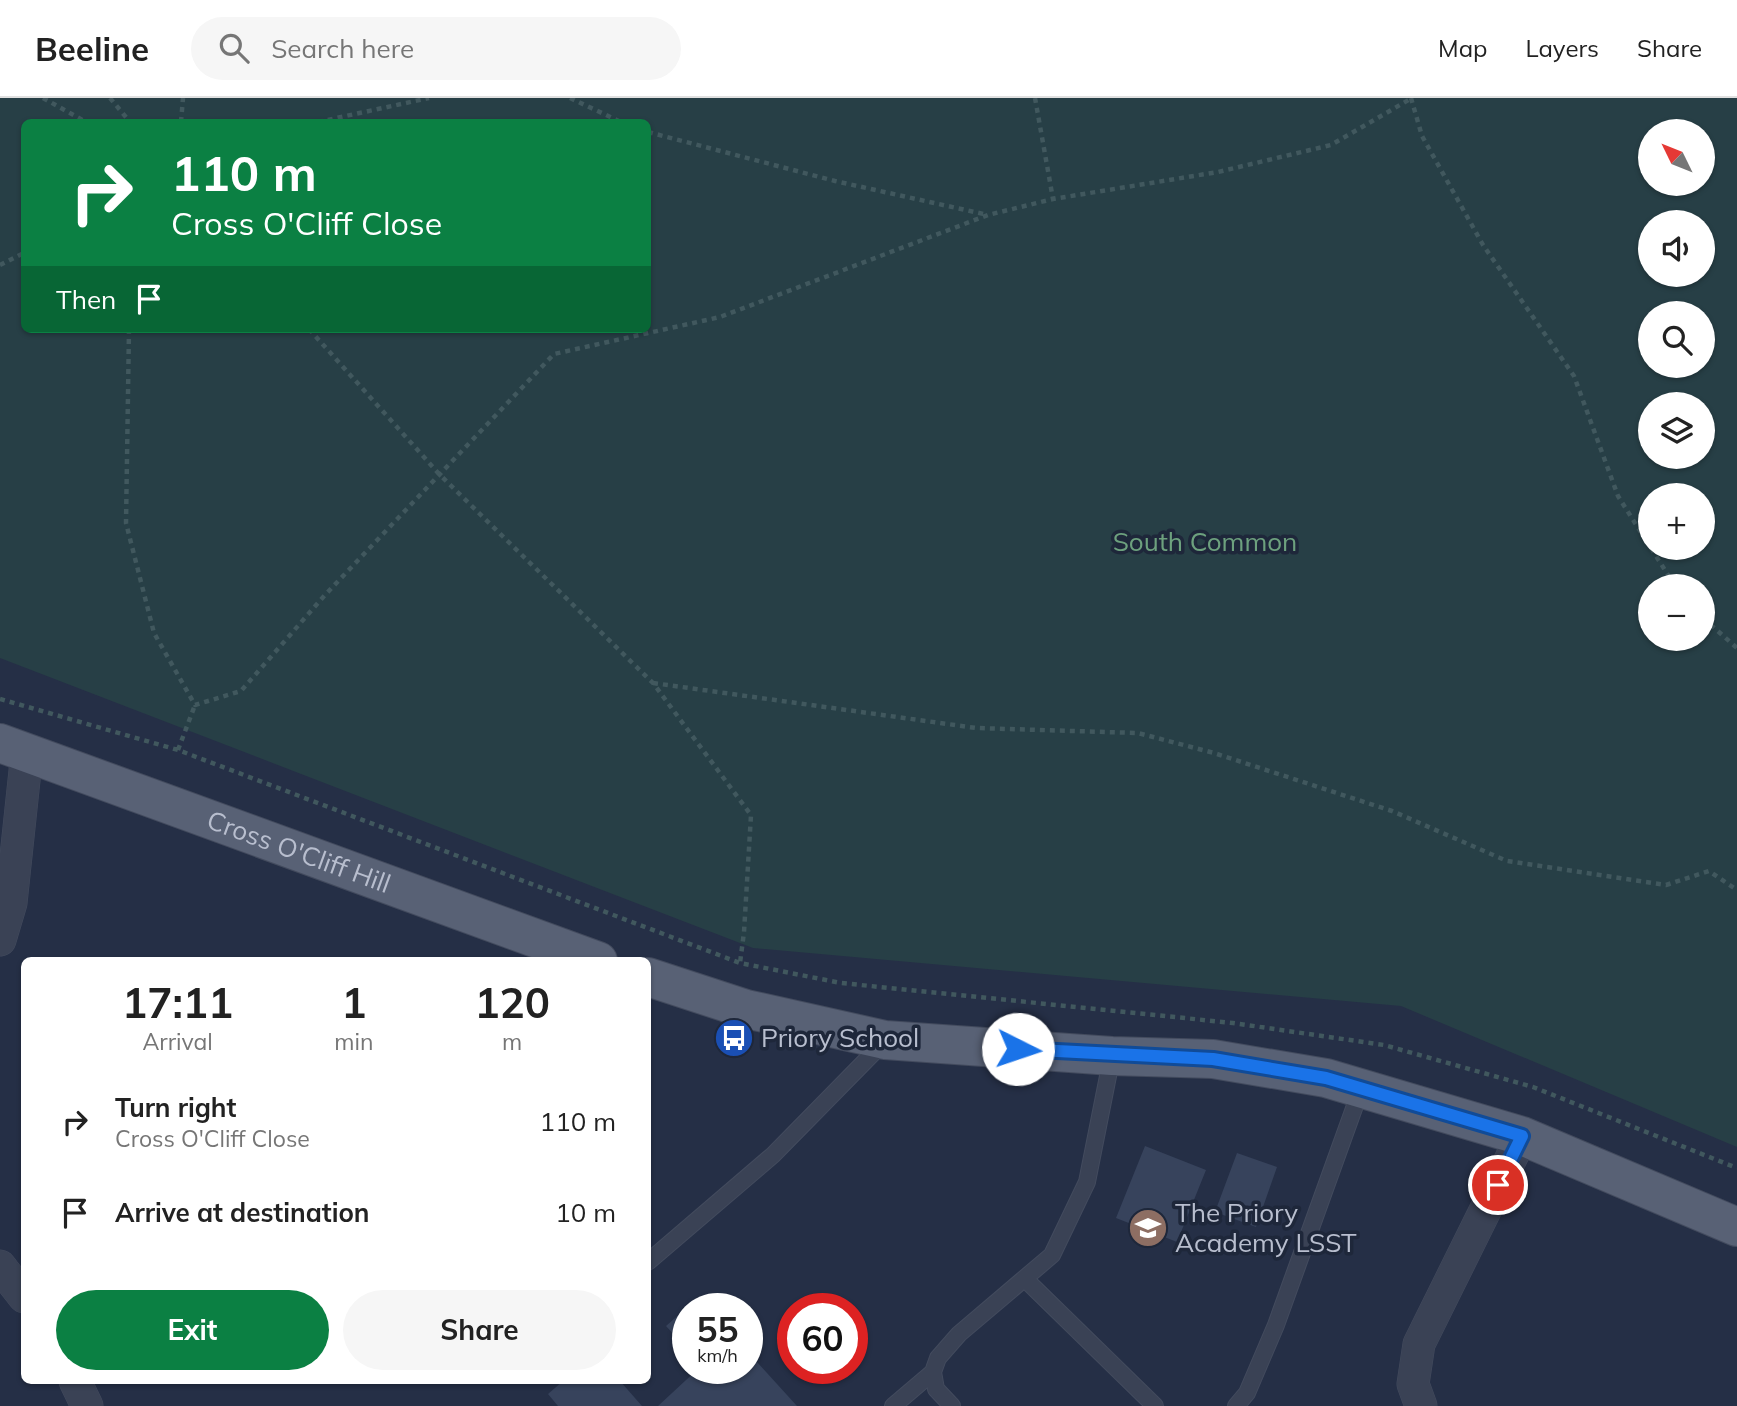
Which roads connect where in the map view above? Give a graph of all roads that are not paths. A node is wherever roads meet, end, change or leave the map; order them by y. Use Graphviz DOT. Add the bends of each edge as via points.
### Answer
graph roads {
  1 [pos="13,748"];
  2 [pos="5,905"];
  3 [pos="0,940"];
  4 [pos="587,957"];
  5 [pos="651,978"];
  6 [pos="885,1040"];
  7 [pos="1112,1056"];
  8 [pos="1361,1089"];
  9 [pos="1522,1136"];
  10 [pos="1737,1227"];
  11 [pos="651,1259"];
  12 [pos="0,1266"];
  13 [pos="1025,1279"];
  14 [pos="21,1293"];
  15 [pos="933,1372"];
  16 [pos="76,1384"];
  17 [pos="86,1406"];
  18 [pos="893,1406"];
  19 [pos="952,1406"];
  20 [pos="1155,1406"];
  21 [pos="1236,1406"];
  22 [pos="1421,1406"];
  1 -- 2 [label="street"];
  1 -- 4 [label="main road, Cross O'Cliff Hill"];
  2 -- 3 [label="street"];
  5 -- 6 [label="main road" via="746,1009"];
  6 -- 7 [label="main road"];
  6 -- 11 [label="lane" via="773,1155"];
  7 -- 8 [label="main road" via="1213,1059 1326,1078"];
  7 -- 13 [label="lane" via="1087,1182 1052,1255"];
  8 -- 9 [label="main road"];
  8 -- 21 [label="lane" via="1276,1325 1247,1393"];
  9 -- 10 [label="main road"];
  9 -- 22 [label="street" via="1419,1343 1413,1384"];
  12 -- 14 [label="street"];
  13 -- 15 [label="lane" via="959,1335 938,1357"];
  13 -- 20 [label="lane"];
  15 -- 18 [label="lane"];
  15 -- 19 [label="lane" via="936,1389"];
  16 -- 17 [label="street"];
}
